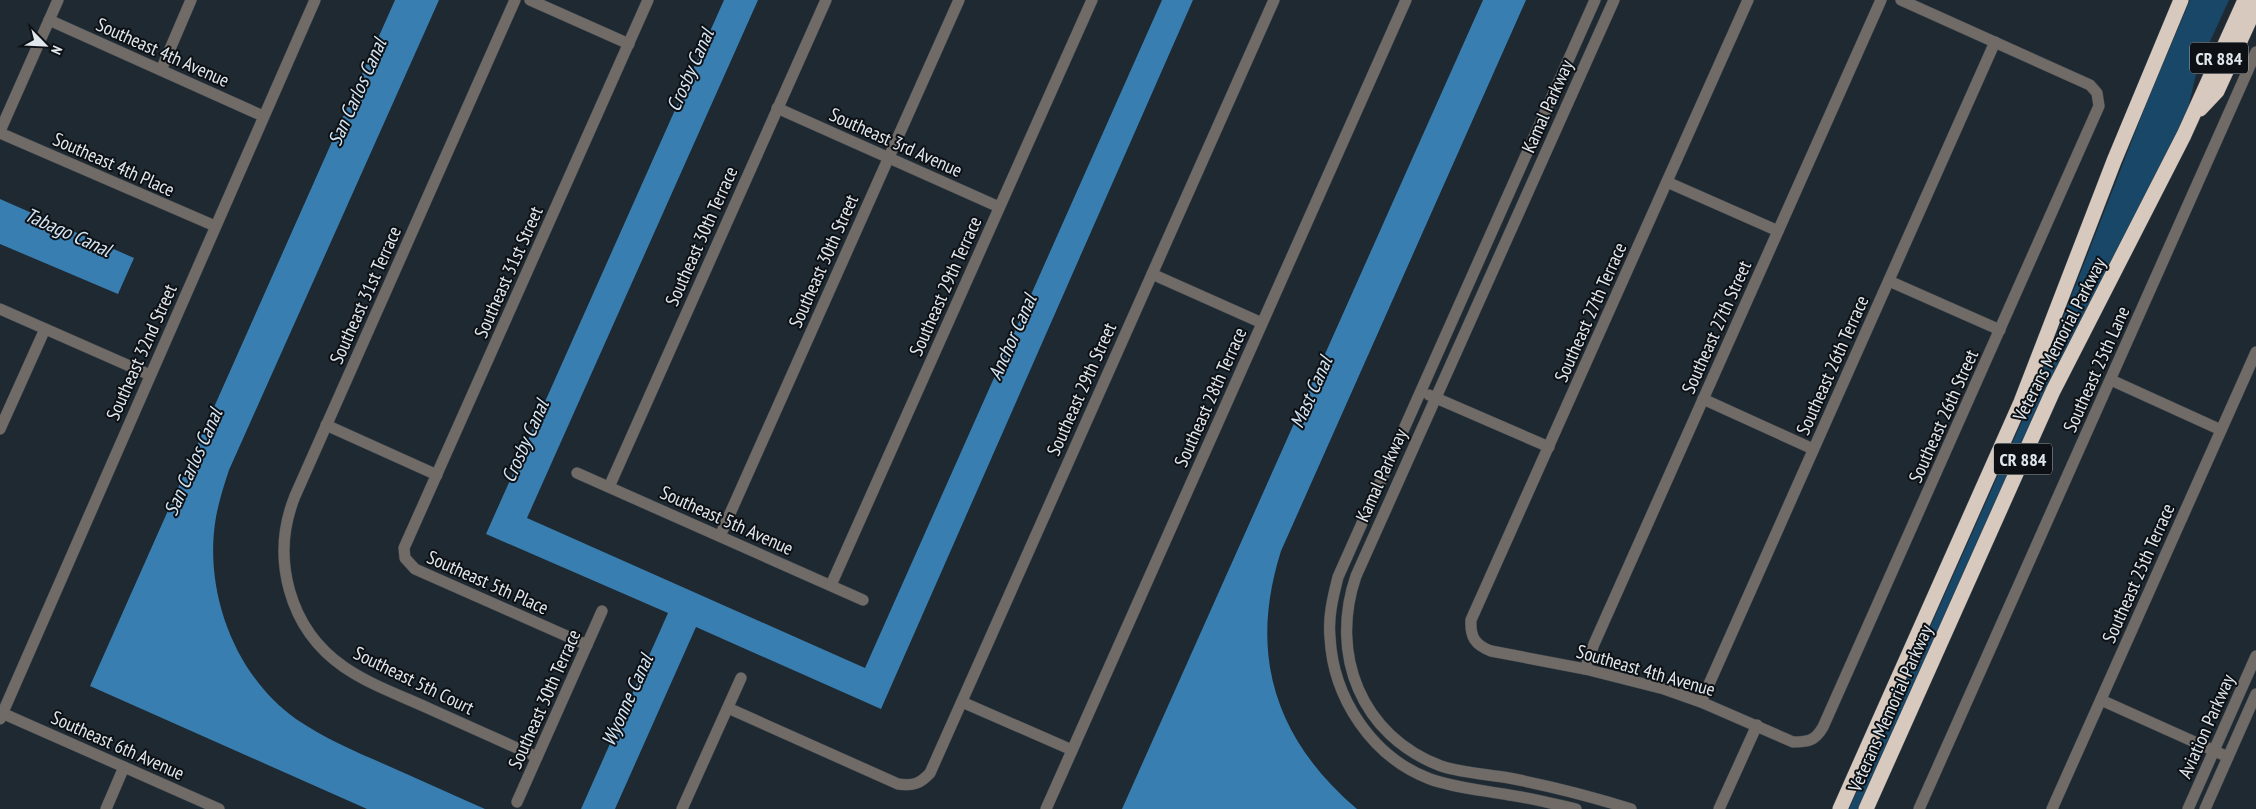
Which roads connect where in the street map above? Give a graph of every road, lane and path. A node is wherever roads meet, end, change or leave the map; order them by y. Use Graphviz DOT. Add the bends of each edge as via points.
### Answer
graph roads {
  1 [pos="58,0"];
  2 [pos="192,0"];
  3 [pos="314,0"];
  4 [pos="515,0"];
  5 [pos="530,0"];
  6 [pos="648,0"];
  7 [pos="826,0"];
  8 [pos="959,0"];
  9 [pos="1092,0"];
  10 [pos="1274,0"];
  11 [pos="1406,0"];
  12 [pos="1595,0"];
  13 [pos="1614,0"];
  14 [pos="1748,0"];
  15 [pos="1881,0"];
  16 [pos="1901,0"];
  17 [pos="2172,0"];
  18 [pos="2181,0"];
  19 [pos="2234,0"];
  20 [pos="2245,0"];
  21 [pos="2256,6"];
  22 [pos="49,20"];
  23 [pos="1995,42"];
  24 [pos="629,44"];
  25 [pos="2256,52"];
  26 [pos="161,70"];
  27 [pos="777,108"];
  28 [pos="2135,109"];
  29 [pos="2193,115"];
  30 [pos="263,116"];
  31 [pos="0,132"];
  32 [pos="888,158"];
  33 [pos="1667,182"];
  34 [pos="999,207"];
  35 [pos="214,226"];
  36 [pos="1778,231"];
  37 [pos="1152,274"];
  38 [pos="1889,281"];
  39 [pos="0,309"];
  40 [pos="1262,323"];
  41 [pos="45,329"];
  42 [pos="2000,330"];
  43 [pos="2256,352"];
  44 [pos="150,375"];
  45 [pos="2111,380"];
  46 [pos="1421,391"];
  47 [pos="1435,398"];
  48 [pos="1703,399"];
  49 [pos="326,425"];
  50 [pos="0,429"];
  51 [pos="2221,430"];
  52 [pos="1549,447"];
  53 [pos="1813,449"];
  54 [pos="577,473"];
  55 [pos="437,475"];
  56 [pos="609,487"];
  57 [pos="720,536"];
  58 [pos="405,558"];
  59 [pos="831,585"];
  60 [pos="863,600"];
  61 [pos="296,610"];
  62 [pos="602,611"];
  63 [pos="1473,639"];
  64 [pos="587,645"];
  65 [pos="2256,656"];
  66 [pos="1585,669"];
  67 [pos="740,678"];
  68 [pos="1894,688"];
  69 [pos="2256,694"];
  70 [pos="2101,700"];
  71 [pos="962,702"];
  72 [pos="1701,702"];
  73 [pos="728,708"];
  74 [pos="1,716"];
  75 [pos="1757,725"];
  76 [pos="1809,742"];
  77 [pos="1072,750"];
  78 [pos="2215,751"];
  79 [pos="537,757"];
  80 [pos="2228,757"];
  81 [pos="124,767"];
  82 [pos="517,802"];
  83 [pos="106,809"];
  84 [pos="219,809"];
  85 [pos="682,809"];
  86 [pos="1046,809"];
  87 [pos="1576,809"];
  88 [pos="1631,809"];
  89 [pos="1719,809"];
  90 [pos="1831,809"];
  91 [pos="1840,809"];
  92 [pos="1866,809"];
  93 [pos="1919,809"];
  94 [pos="2052,809"];
  95 [pos="2188,809"];
  96 [pos="2205,809"];
  1 -- 22 [label="street"];
  2 -- 26 [label="street"];
  3 -- 30 [label="street, Southeast 32nd Street"];
  4 -- 49 [label="street, Southeast 31st Terrace"];
  5 -- 24 [label="street"];
  6 -- 24 [label="street, Southeast 31st Street"];
  7 -- 27 [label="street, Southeast 30th Terrace"];
  8 -- 32 [label="street, Southeast 30th Street"];
  9 -- 34 [label="street, Southeast 29th Terrace"];
  10 -- 37 [label="street, Southeast 29th Street"];
  11 -- 40 [label="street, Southeast 28th Terrace"];
  12 -- 46 [label="street, Kamal Parkway"];
  13 -- 47 [label="street, Kamal Parkway"];
  14 -- 33 [label="street, Southeast 27th Terrace"];
  15 -- 36 [label="street, Southeast 27th Street"];
  16 -- 23 [label="street"];
  17 -- 28 [label="highway" via="2155,38"];
  18 -- 28 [label="highway, Veterans Memorial Parkway / CR 884"];
  19 -- 29 [label="highway" via="2201,73"];
  20 -- 29 [label="highway, Veterans Memorial Parkway / CR 884"];
  21 -- 29 [label="highway" via="2218,91"];
  22 -- 26 [label="street, Southeast 4th Avenue"];
  22 -- 31 [label="street"];
  23 -- 38 [label="street, Southeast 26th Terrace"];
  23 -- 42 [label="street, Southeast 26th Street" via="2090,85 2099,98 2097,112"];
  24 -- 55 [label="street, Southeast 31st Street"];
  25 -- 45 [label="street, Southeast 25th Lane"];
  26 -- 30 [label="street, Southeast 4th Avenue"];
  27 -- 32 [label="street, Southeast 3rd Avenue"];
  27 -- 56 [label="street, Southeast 30th Terrace"];
  28 -- 68 [label="highway, Veterans Memorial Parkway / CR 884" via="2021,402"];
  29 -- 92 [label="highway, Veterans Memorial Parkway / CR 884" via="2053,391"];
  30 -- 35 [label="street, Southeast 32nd Street"];
  31 -- 35 [label="street, Southeast 4th Place"];
  32 -- 34 [label="street, Southeast 3rd Avenue"];
  32 -- 57 [label="street, Southeast 30th Street"];
  33 -- 36 [label="street"];
  33 -- 52 [label="street, Southeast 27th Terrace"];
  34 -- 59 [label="street, Southeast 29th Terrace"];
  35 -- 44 [label="street, Southeast 32nd Street"];
  36 -- 48 [label="street, Southeast 27th Street"];
  37 -- 40 [label="street"];
  37 -- 71 [label="street, Southeast 29th Street"];
  38 -- 42 [label="street"];
  38 -- 53 [label="street, Southeast 26th Terrace"];
  39 -- 41 [label="street"];
  40 -- 77 [label="street, Southeast 28th Terrace"];
  41 -- 44 [label="street"];
  41 -- 50 [label="street"];
  42 -- 76 [label="street, Southeast 26th Street" via="1823,727"];
  43 -- 51 [label="street, Southeast 25th Terrace"];
  44 -- 74 [label="street, Southeast 32nd Street"];
  45 -- 51 [label="street"];
  45 -- 93 [label="street, Southeast 25th Lane"];
  46 -- 47 [label="street"];
  46 -- 87 [label="street, Kamal Parkway" via="1338,577 1332,599 1330,629 1338,682 1350,709 1367,733 1388,754 1414,771 1443,783"];
  47 -- 52 [label="street"];
  47 -- 88 [label="street, Kamal Parkway" via="1350,594 1346,642 1360,693 1392,737 1430,761 1455,770 1550,786"];
  48 -- 53 [label="street"];
  48 -- 66 [label="street, Southeast 27th Street"];
  49 -- 55 [label="street"];
  49 -- 61 [label="street, Southeast 31st Terrace" via="291,505 284,534 285,574"];
  51 -- 70 [label="street, Southeast 25th Terrace"];
  52 -- 63 [label="street, Southeast 27th Terrace" via="1471,620"];
  53 -- 72 [label="street, Southeast 26th Terrace"];
  54 -- 56 [label="street, Southeast 5th Avenue"];
  55 -- 58 [label="street, Southeast 31st Street" via="405,544"];
  56 -- 57 [label="street, Southeast 5th Avenue"];
  57 -- 59 [label="street, Southeast 5th Avenue"];
  58 -- 64 [label="street, Southeast 5th Place" via="419,571"];
  59 -- 60 [label="street, Southeast 5th Avenue"];
  61 -- 79 [label="street, Southeast 5th Court" via="321,647 354,674"];
  62 -- 64 [label="street, Southeast 30th Terrace"];
  63 -- 66 [label="street, Southeast 4th Avenue" via="1491,651"];
  64 -- 79 [label="street, Southeast 30th Terrace"];
  65 -- 78 [label="street, Aviation Parkway"];
  66 -- 72 [label="street, Southeast 4th Avenue"];
  67 -- 73 [label="street"];
  68 -- 90 [label="highway" via="1874,713"];
  68 -- 91 [label="highway, Veterans Memorial Parkway / CR 884"];
  69 -- 80 [label="street, Aviation Parkway"];
  70 -- 78 [label="street"];
  70 -- 94 [label="street, Southeast 25th Terrace"];
  71 -- 73 [label="street, Southeast 29th Street" via="930,773 912,786 898,784"];
  71 -- 77 [label="street"];
  72 -- 75 [label="street, Southeast 4th Avenue"];
  73 -- 85 [label="street"];
  74 -- 81 [label="street, Southeast 6th Avenue"];
  75 -- 76 [label="street, Southeast 4th Avenue" via="1793,742"];
  75 -- 89 [label="street"];
  77 -- 86 [label="street, Southeast 28th Terrace"];
  78 -- 80 [label="street"];
  78 -- 95 [label="street, Aviation Parkway"];
  79 -- 82 [label="street, Southeast 30th Terrace"];
  80 -- 96 [label="street, Aviation Parkway"];
  81 -- 83 [label="street"];
  81 -- 84 [label="street, Southeast 6th Avenue"];
}
